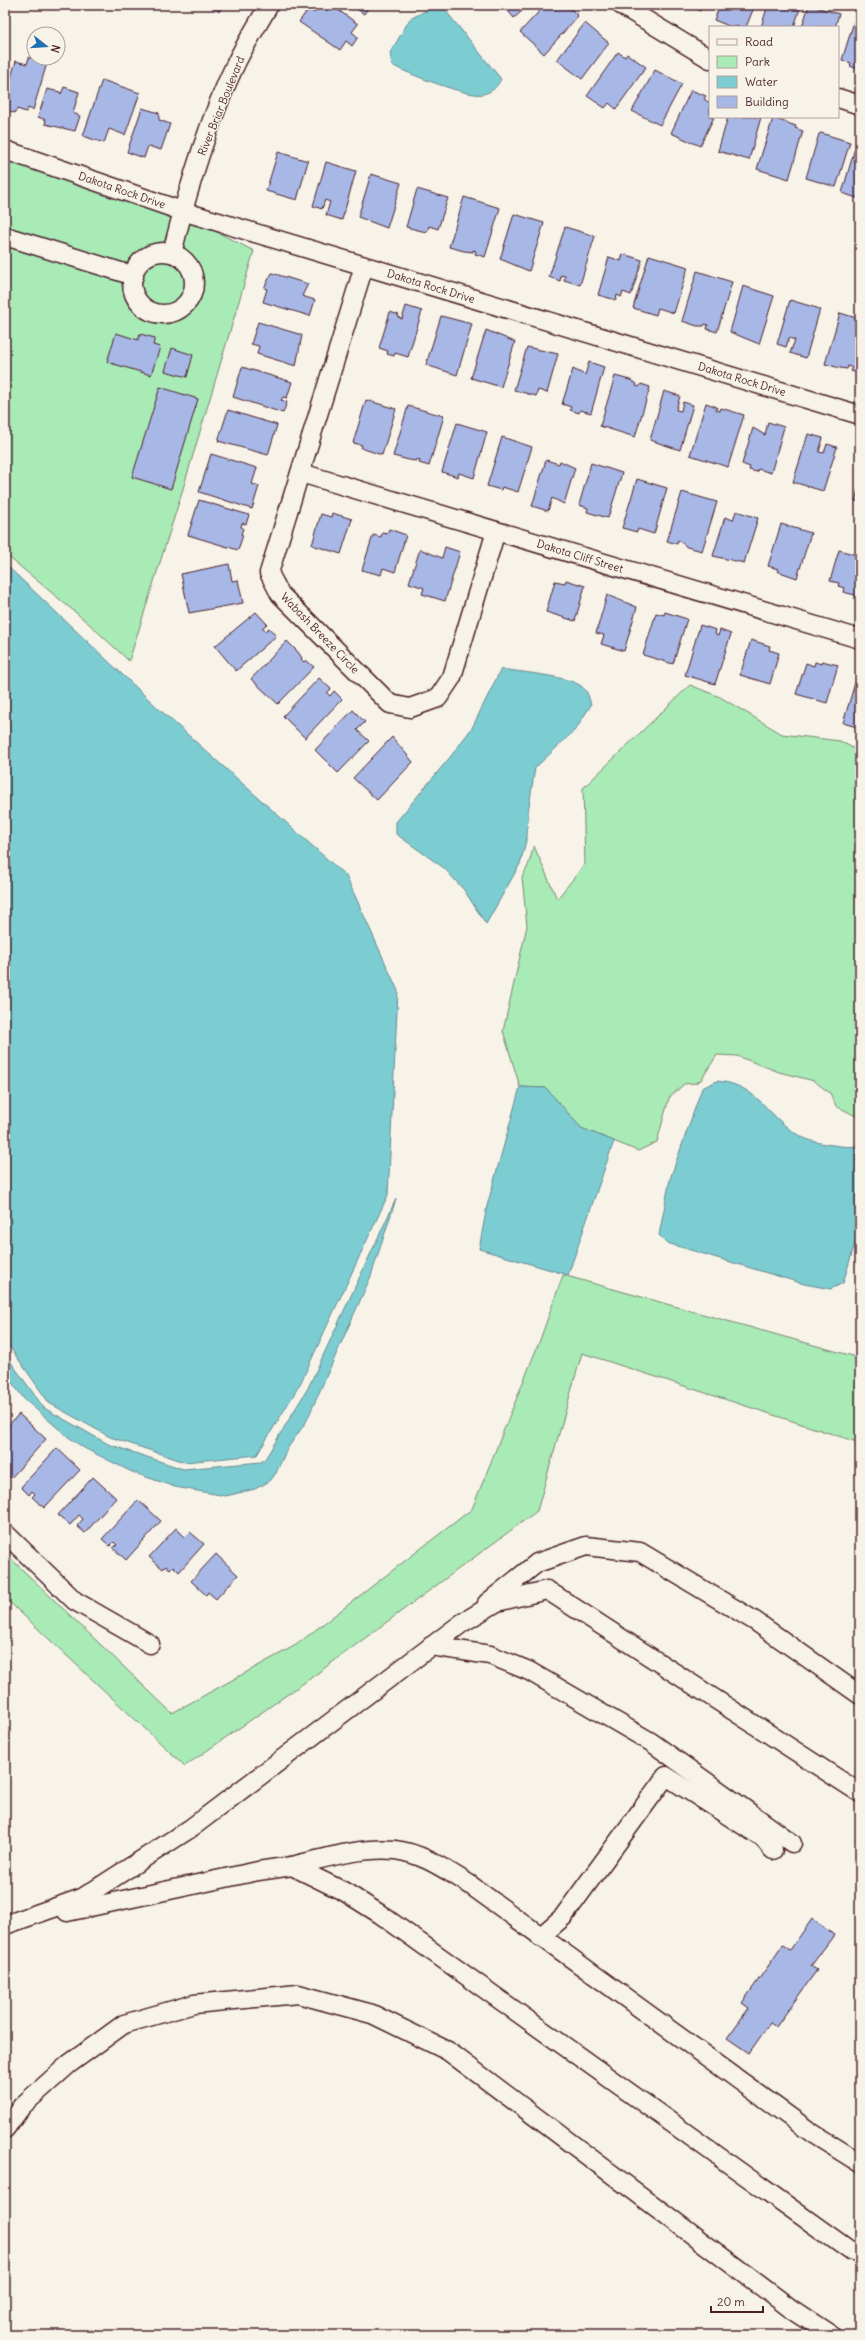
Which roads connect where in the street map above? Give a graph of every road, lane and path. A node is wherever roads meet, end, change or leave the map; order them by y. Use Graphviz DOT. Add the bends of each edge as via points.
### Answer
graph roads {
  1 [pos="269,5"];
  2 [pos="621,5"];
  3 [pos="709,58"];
  4 [pos="839,98"];
  5 [pos="860,105"];
  6 [pos="5,150"];
  7 [pos="182,211"];
  8 [pos="5,236"];
  9 [pos="172,253"];
  10 [pos="364,266"];
  11 [pos="134,276"];
  12 [pos="860,415"];
  13 [pos="301,473"];
  14 [pos="496,531"];
  15 [pos="860,639"];
  16 [pos="5,1533"];
  17 [pos="462,1623"];
  18 [pos="150,1644"];
  19 [pos="431,1646"];
  20 [pos="860,1695"];
  21 [pos="860,1793"];
  22 [pos="792,1843"];
  23 [pos="773,1850"];
  24 [pos="292,1866"];
  25 [pos="5,1925"];
  26 [pos="540,1937"];
  27 [pos="5,2129"];
  28 [pos="860,2163"];
  29 [pos="860,2251"];
  30 [pos="831,2335"];
  1 -- 7 [label="street, River Briar Boulevard" via="236,63"];
  2 -- 3 [label="street"];
  4 -- 5 [label="street"];
  6 -- 7 [label="street, Dakota Rock Drive"];
  7 -- 9 [label="street, River Briar Boulevard"];
  7 -- 10 [label="street, Dakota Rock Drive"];
  8 -- 11 [label="street"];
  9 -- 11 [label="street" via="157,252 148,256 140,262"];
  9 -- 11 [label="street" via="185,260 194,277 191,297 176,311 165,313 146,308 138,301 134,291"];
  10 -- 12 [label="street, Dakota Rock Drive"];
  10 -- 13 [label="street, Wabash Breeze Circle"];
  13 -- 14 [label="street, Dakota Cliff Street"];
  13 -- 14 [label="street, Wabash Breeze Circle" via="275,547 269,573 280,594 390,704 410,708 438,698 452,677"];
  14 -- 15 [label="street, Dakota Cliff Street"];
  16 -- 18 [label="street" via="75,1601"];
  17 -- 19 [label="street"];
  17 -- 20 [label="street" via="537,1562 586,1546 640,1552 755,1621"];
  17 -- 21 [label="street" via="497,1602 547,1590"];
  19 -- 22 [label="street" via="490,1655 529,1670 650,1742"];
  19 -- 25 [label="street" via="191,1828 82,1898"];
  23 -- 26 [label="street" via="763,1838 666,1776 563,1917"];
  24 -- 25 [label="street"];
  24 -- 26 [label="street" via="372,1850 396,1850 438,1865 469,1884"];
  24 -- 29 [label="street" via="345,1892 380,1914 852,2252"];
  26 -- 28 [label="street" via="812,2133"];
  27 -- 30 [label="street" via="22,2106 57,2074 124,2024 194,2004 298,1994 372,2014 448,2051 790,2308"];
}
